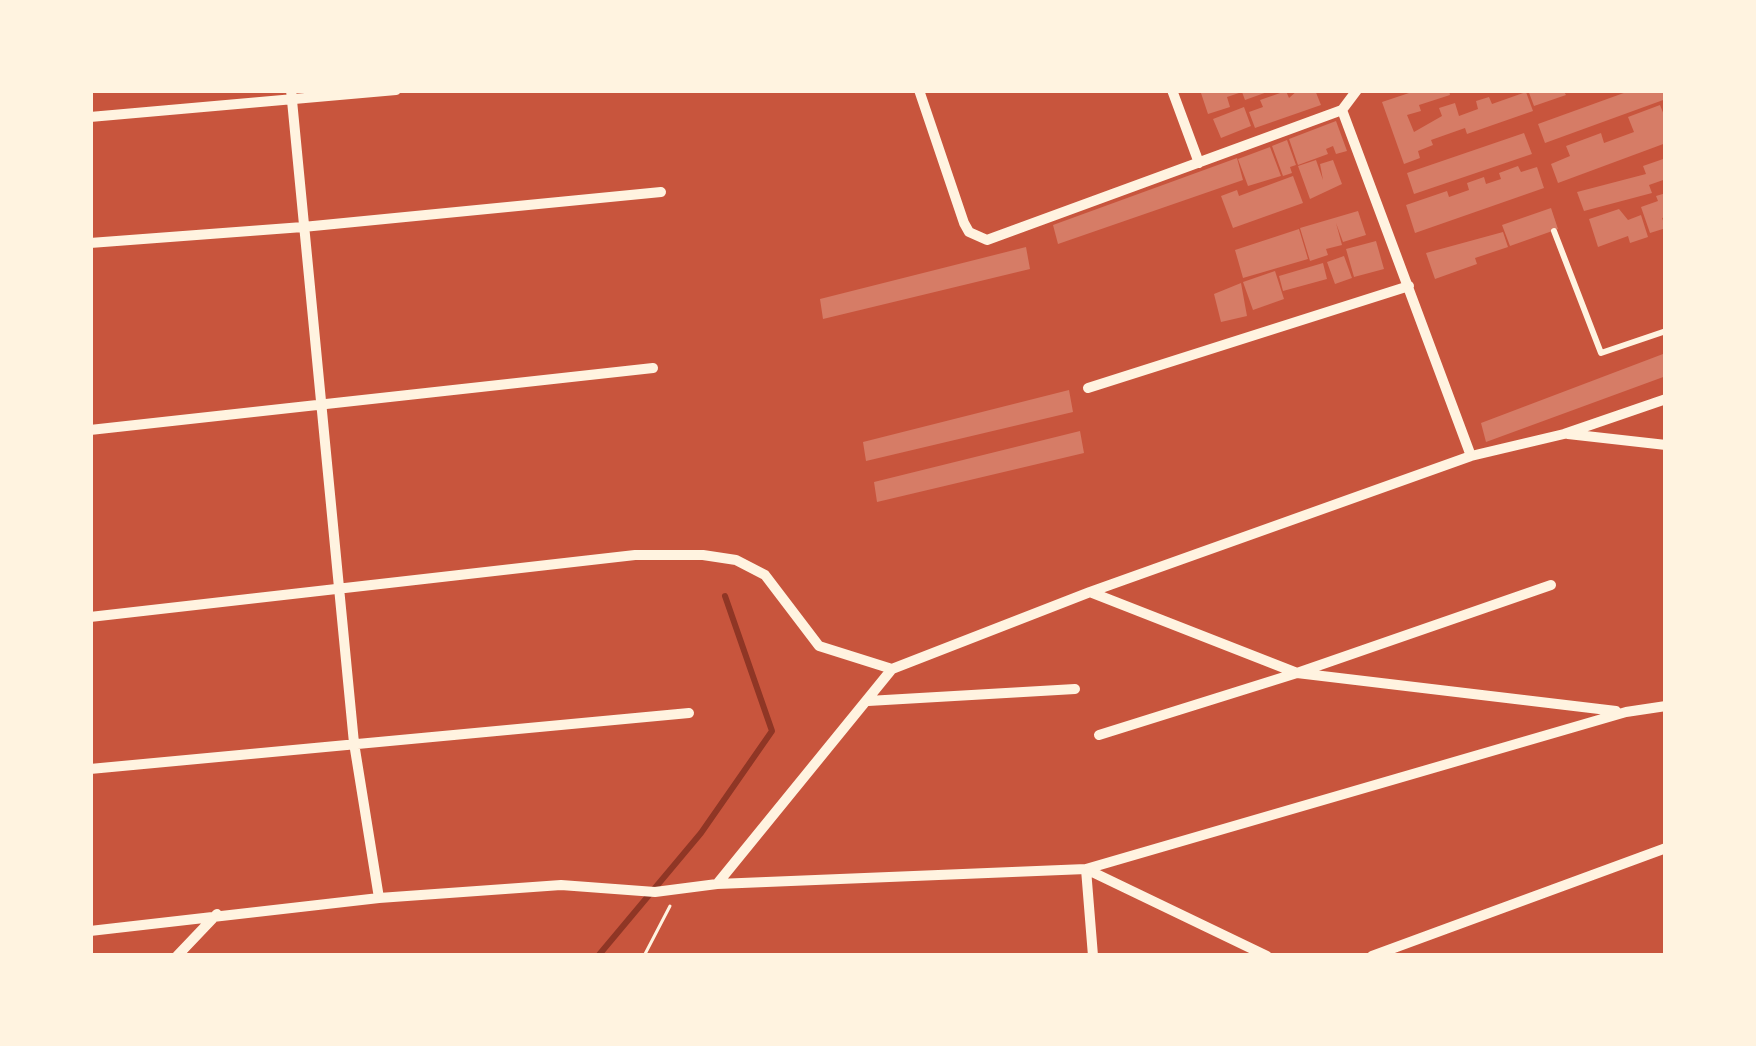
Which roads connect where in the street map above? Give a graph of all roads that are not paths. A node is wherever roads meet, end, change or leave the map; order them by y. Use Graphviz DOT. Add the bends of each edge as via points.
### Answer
graph roads {
  1 [pos="396,90"];
  2 [pos="920,90"];
  3 [pos="1172,90"];
  4 [pos="1357,90"];
  5 [pos="291,94"];
  6 [pos="1342,110"];
  7 [pos="90,117"];
  8 [pos="1199,164"];
  9 [pos="662,192"];
  10 [pos="303,227"];
  11 [pos="1555,231"];
  12 [pos="90,243"];
  13 [pos="1408,286"];
  14 [pos="1666,331"];
  15 [pos="653,368"];
  16 [pos="1088,388"];
  17 [pos="1666,399"];
  18 [pos="320,407"];
  19 [pos="90,430"];
  20 [pos="1564,434"];
  21 [pos="1666,445"];
  22 [pos="1471,456"];
  23 [pos="1551,585"];
  24 [pos="337,589"];
  25 [pos="1090,592"];
  26 [pos="90,616"];
  27 [pos="892,669"];
  28 [pos="1298,673"];
  29 [pos="1075,689"];
  30 [pos="868,701"];
  31 [pos="1666,706"];
  32 [pos="1626,712"];
  33 [pos="688,713"];
  34 [pos="1099,735"];
  35 [pos="353,743"];
  36 [pos="90,770"];
  37 [pos="1666,848"];
  38 [pos="1086,869"];
  39 [pos="717,884"];
  40 [pos="379,898"];
  41 [pos="218,914"];
  42 [pos="90,932"];
  43 [pos="177,956"];
  44 [pos="1093,956"];
  45 [pos="1267,956"];
  46 [pos="1372,956"];
  1 -- 5 [label="street"];
  2 -- 8 [label="street" via="964,223 978,238"];
  3 -- 8 [label="street"];
  4 -- 6 [label="street"];
  5 -- 7 [label="street"];
  5 -- 10 [label="street"];
  6 -- 8 [label="street"];
  6 -- 13 [label="street"];
  9 -- 10 [label="street"];
  10 -- 12 [label="street"];
  10 -- 18 [label="street"];
  11 -- 14 [label="lane" via="1600,353"];
  13 -- 16 [label="street"];
  13 -- 22 [label="street"];
  15 -- 18 [label="street"];
  17 -- 20 [label="street"];
  18 -- 19 [label="street"];
  18 -- 24 [label="street"];
  20 -- 21 [label="street"];
  20 -- 22 [label="street"];
  22 -- 25 [label="street"];
  23 -- 28 [label="street"];
  24 -- 26 [label="street"];
  24 -- 27 [label="street" via="703,554 764,574 819,646"];
  24 -- 35 [label="street"];
  25 -- 27 [label="street"];
  25 -- 28 [label="street"];
  27 -- 30 [label="street"];
  28 -- 32 [label="street"];
  28 -- 34 [label="street"];
  29 -- 30 [label="street"];
  30 -- 39 [label="street"];
  31 -- 32 [label="street"];
  32 -- 38 [label="street"];
  33 -- 35 [label="street"];
  35 -- 36 [label="street"];
  35 -- 40 [label="street"];
  37 -- 46 [label="street"];
  38 -- 39 [label="street"];
  38 -- 44 [label="street"];
  38 -- 45 [label="street"];
  39 -- 40 [label="street"];
  40 -- 41 [label="street"];
  41 -- 42 [label="street"];
  41 -- 43 [label="street"];
}
